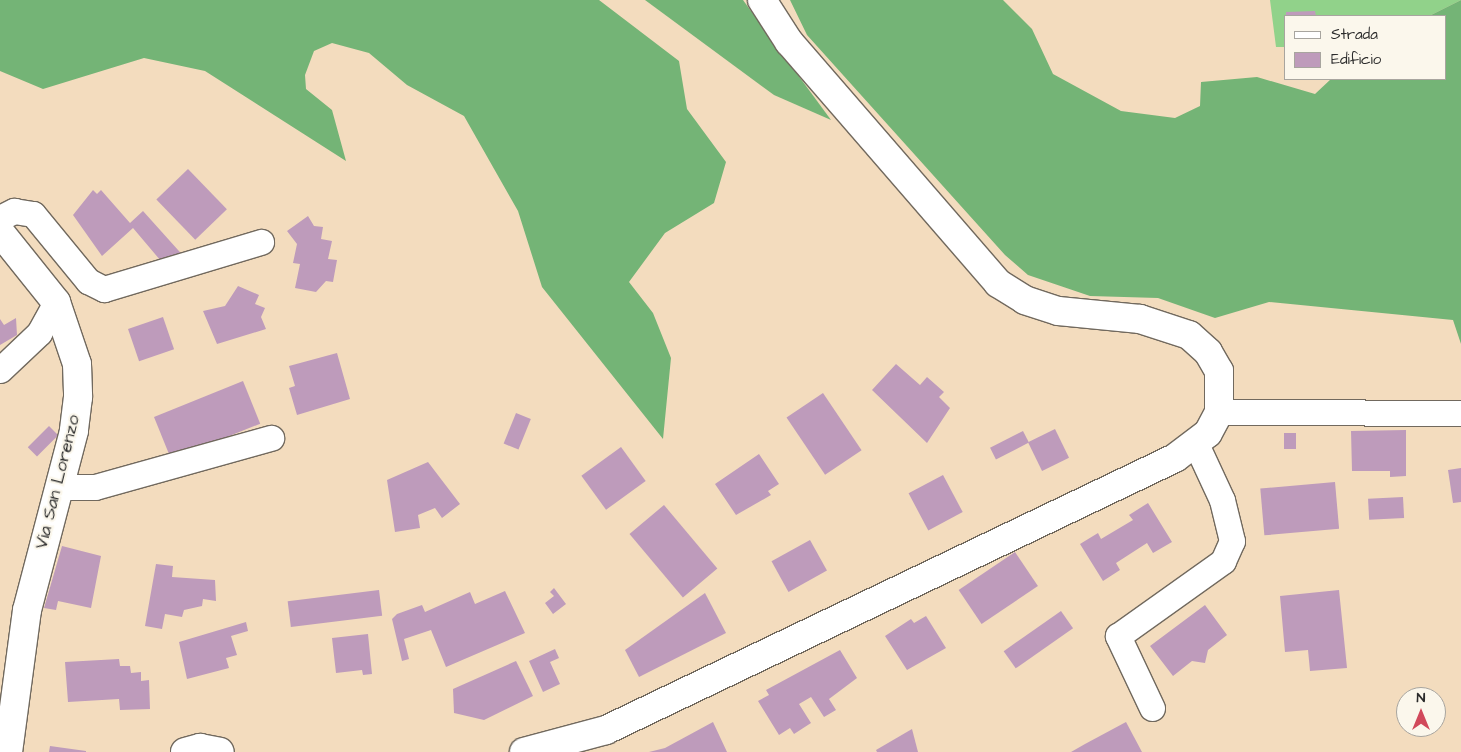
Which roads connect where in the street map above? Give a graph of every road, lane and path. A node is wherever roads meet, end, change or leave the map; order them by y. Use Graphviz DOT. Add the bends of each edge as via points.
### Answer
graph roads {
  1 [pos="762,0"];
  2 [pos="0,218"];
  3 [pos="0,232"];
  4 [pos="261,242"];
  5 [pos="56,302"];
  6 [pos="0,370"];
  7 [pos="1219,412"];
  8 [pos="1461,413"];
  9 [pos="271,438"];
  10 [pos="1196,444"];
  11 [pos="58,487"];
  12 [pos="1152,708"];
  13 [pos="8,752"];
  14 [pos="186,752"];
  15 [pos="220,752"];
  16 [pos="524,752"];
  1 -- 7 [label="main road" via="789,42 998,283 1025,300 1058,311 1140,319 1189,335 1208,352 1219,372"];
  2 -- 4 [label="street" via="14,211 33,214 88,281 104,290"];
  3 -- 5 [label="main road, Via San Lorenzo"];
  5 -- 6 [label="street" via="39,333"];
  5 -- 11 [label="main road, Via San Lorenzo" via="76,364 78,396 74,431"];
  7 -- 8 [label="street"];
  7 -- 10 [label="main road"];
  9 -- 11 [label="street" via="95,487"];
  10 -- 12 [label="street" via="1222,500 1232,541 1223,560 1118,636"];
  10 -- 16 [label="main road" via="1175,458 606,730"];
  11 -- 13 [label="main road, Via San Lorenzo" via="27,610"];
  14 -- 15 [label="main road" via="200,748"];
}
